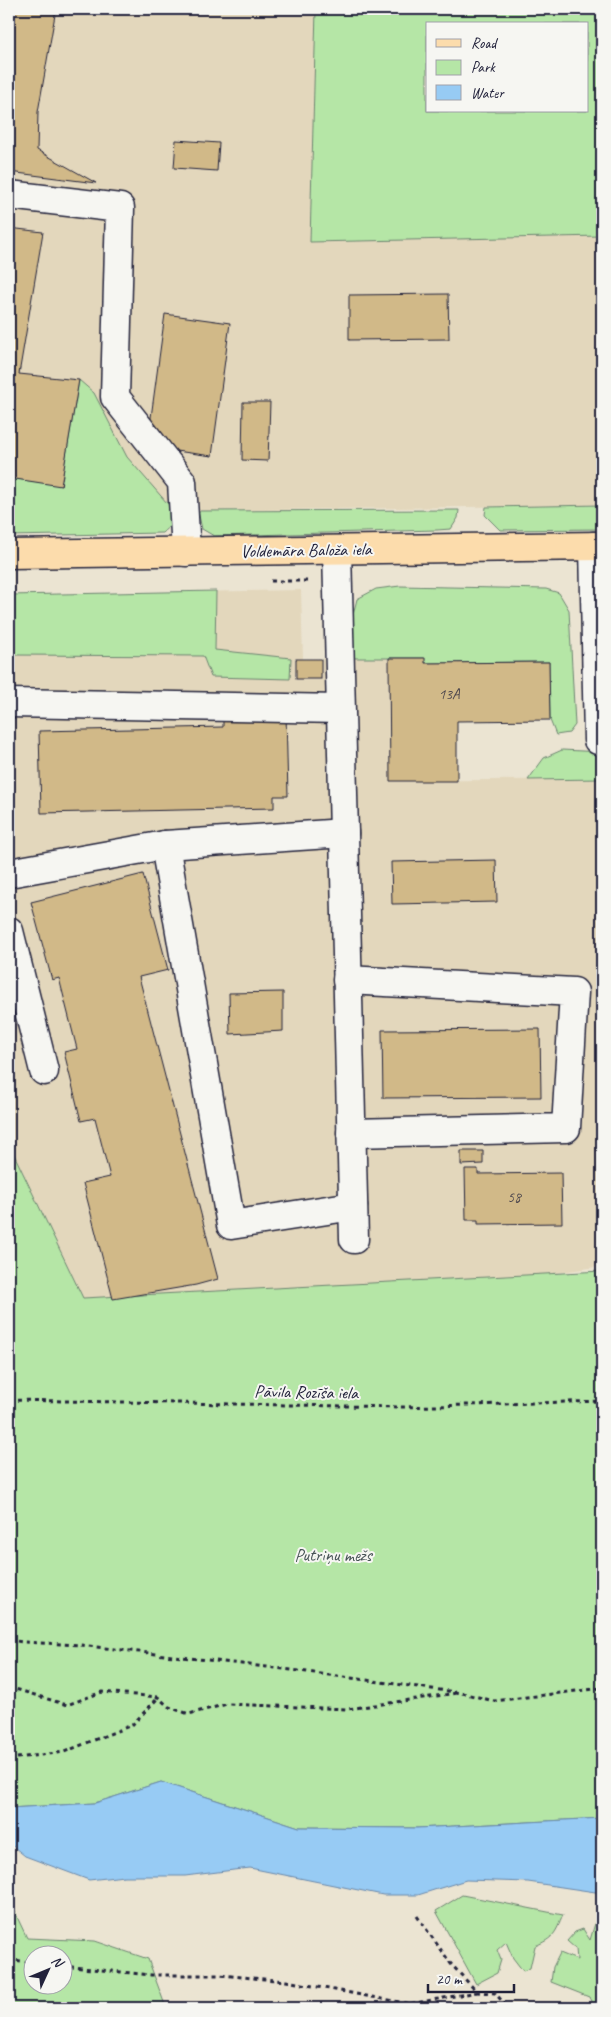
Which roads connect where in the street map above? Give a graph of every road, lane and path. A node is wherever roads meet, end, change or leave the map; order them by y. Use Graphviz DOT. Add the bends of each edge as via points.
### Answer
graph roads {
  1 [pos="9,195"];
  2 [pos="598,546"];
  3 [pos="337,550"];
  4 [pos="186,552"];
  5 [pos="9,554"];
  6 [pos="9,703"];
  7 [pos="340,709"];
  8 [pos="598,740"];
  9 [pos="344,833"];
  10 [pos="165,845"];
  11 [pos="9,873"];
  12 [pos="9,930"];
  13 [pos="347,980"];
  14 [pos="44,1070"];
  15 [pos="351,1133"];
  16 [pos="353,1206"];
  17 [pos="354,1239"];
  18 [pos="9,1400"];
  19 [pos="602,1401"];
  20 [pos="9,1640"];
  21 [pos="9,1687"];
  22 [pos="602,1688"];
  23 [pos="462,1693"];
  24 [pos="158,1697"];
  25 [pos="9,1759"];
  26 [pos="417,1916"];
  27 [pos="9,1959"];
  28 [pos="22,1961"];
  29 [pos="72,1967"];
  30 [pos="477,1992"];
  31 [pos="508,2008"];
  1 -- 4 [label="lane" via="120,208 115,397 182,482"];
  2 -- 3 [label="main road, Voldemāra Baloža iela"];
  2 -- 8 [label="lane"];
  3 -- 4 [label="main road, Voldemāra Baloža iela"];
  3 -- 7 [label="lane"];
  4 -- 5 [label="main road, Voldemāra Baloža iela"];
  6 -- 7 [label="lane"];
  7 -- 9 [label="lane"];
  9 -- 10 [label="lane"];
  9 -- 13 [label="lane"];
  10 -- 11 [label="lane"];
  10 -- 16 [label="lane" via="231,1225"];
  12 -- 14 [label="lane"];
  13 -- 15 [label="lane"];
  13 -- 15 [label="lane" via="574,992 566,1128"];
  15 -- 16 [label="lane"];
  16 -- 17 [label="lane"];
  18 -- 19 [label="path, Pāvila Rozīša iela" via="402,1407"];
  20 -- 23 [label="path" via="80,1645"];
  21 -- 24 [label="path" via="67,1705 102,1692"];
  22 -- 23 [label="path" via="494,1701"];
  23 -- 24 [label="path" via="348,1709 227,1704 189,1714 169,1707"];
  24 -- 25 [label="path" via="132,1725 64,1752"];
  26 -- 30 [label="path" via="451,1964"];
  27 -- 28 [label="path"];
  29 -- 30 [label="path" via="151,1976 220,1975 286,1981 410,2004"];
  30 -- 31 [label="path" via="495,1993"];
}
